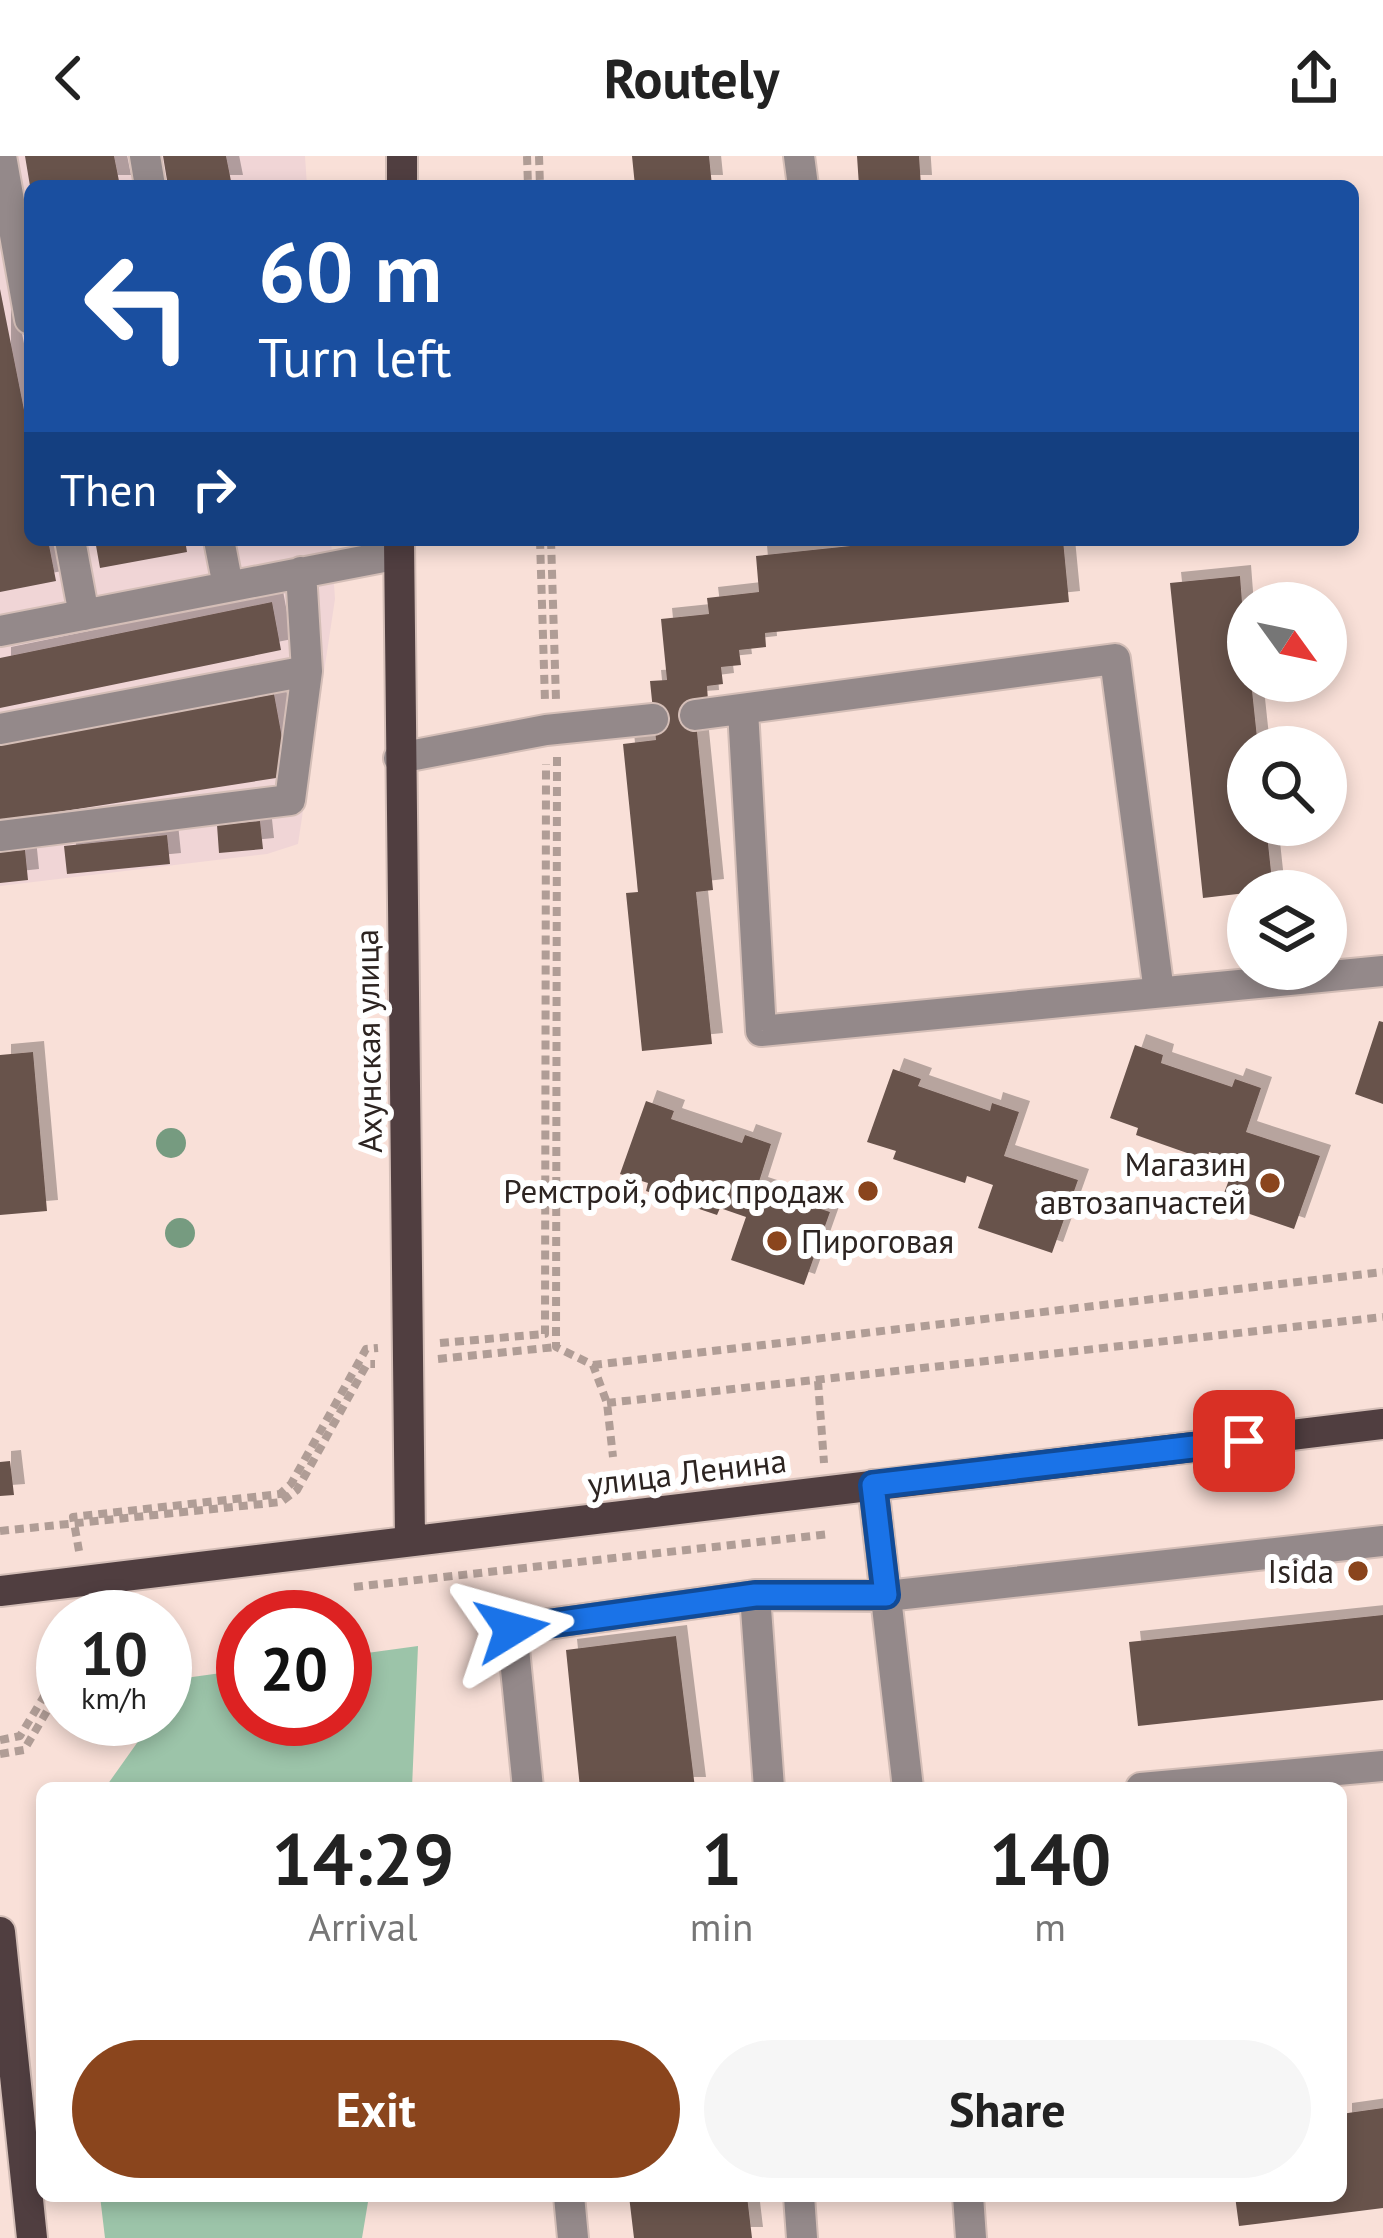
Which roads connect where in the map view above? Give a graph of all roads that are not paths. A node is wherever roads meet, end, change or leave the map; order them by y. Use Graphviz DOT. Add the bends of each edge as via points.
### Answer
graph roads {
  1 [pos="1,156"];
  2 [pos="24,285"];
  3 [pos="71,546"];
  4 [pos="220,546"];
  5 [pos="399,547"];
  6 [pos="301,572"];
  7 [pos="228,586"];
  8 [pos="83,615"];
  9 [pos="0,631"];
  10 [pos="307,670"];
  11 [pos="743,710"];
  12 [pos="695,715"];
  13 [pos="653,719"];
  14 [pos="0,729"];
  15 [pos="399,758"];
  16 [pos="0,836"];
  17 [pos="1383,971"];
  18 [pos="1160,992"];
  19 [pos="1383,1424"];
  20 [pos="873,1485"];
  21 [pos="410,1541"];
  22 [pos="1383,1541"];
  23 [pos="0,1591"];
  24 [pos="755,1595"];
  25 [pos="886,1595"];
  26 [pos="1383,1766"];
  27 [pos="527,1782"];
  28 [pos="769,1782"];
  29 [pos="907,1782"];
  30 [pos="1207,1782"];
  31 [pos="0,1932"];
  32 [pos="570,2202"];
  33 [pos="799,2202"];
  34 [pos="968,2202"];
  35 [pos="32,2238"];
  36 [pos="573,2238"];
  37 [pos="802,2238"];
  38 [pos="971,2238"];
  1 -- 2 [label="lane"];
  3 -- 8 [label="lane"];
  4 -- 7 [label="lane"];
  5 -- 6 [label="lane"];
  5 -- 15 [label="main road, Ахунская улица"];
  6 -- 7 [label="lane"];
  6 -- 10 [label="lane"];
  7 -- 8 [label="lane"];
  8 -- 9 [label="lane"];
  10 -- 14 [label="lane"];
  10 -- 16 [label="lane" via="290,800"];
  11 -- 12 [label="lane"];
  11 -- 18 [label="lane" via="1115,658"];
  11 -- 18 [label="lane" via="761,1031"];
  13 -- 15 [label="lane"];
  15 -- 21 [label="main road, Ахунская улица"];
  17 -- 18 [label="lane"];
  19 -- 20 [label="main road, улица Ленина"];
  20 -- 21 [label="main road, улица Ленина"];
  20 -- 25 [label="lane"];
  21 -- 23 [label="main road, улица Ленина"];
  22 -- 25 [label="lane"];
  24 -- 25 [label="lane"];
  24 -- 27 [label="lane" via="512,1629"];
  24 -- 28 [label="lane"];
  25 -- 29 [label="lane"];
  26 -- 30 [label="lane"];
  31 -- 35 [label="main road"];
  32 -- 36 [label="lane"];
  33 -- 37 [label="lane"];
  34 -- 38 [label="lane"];
}
